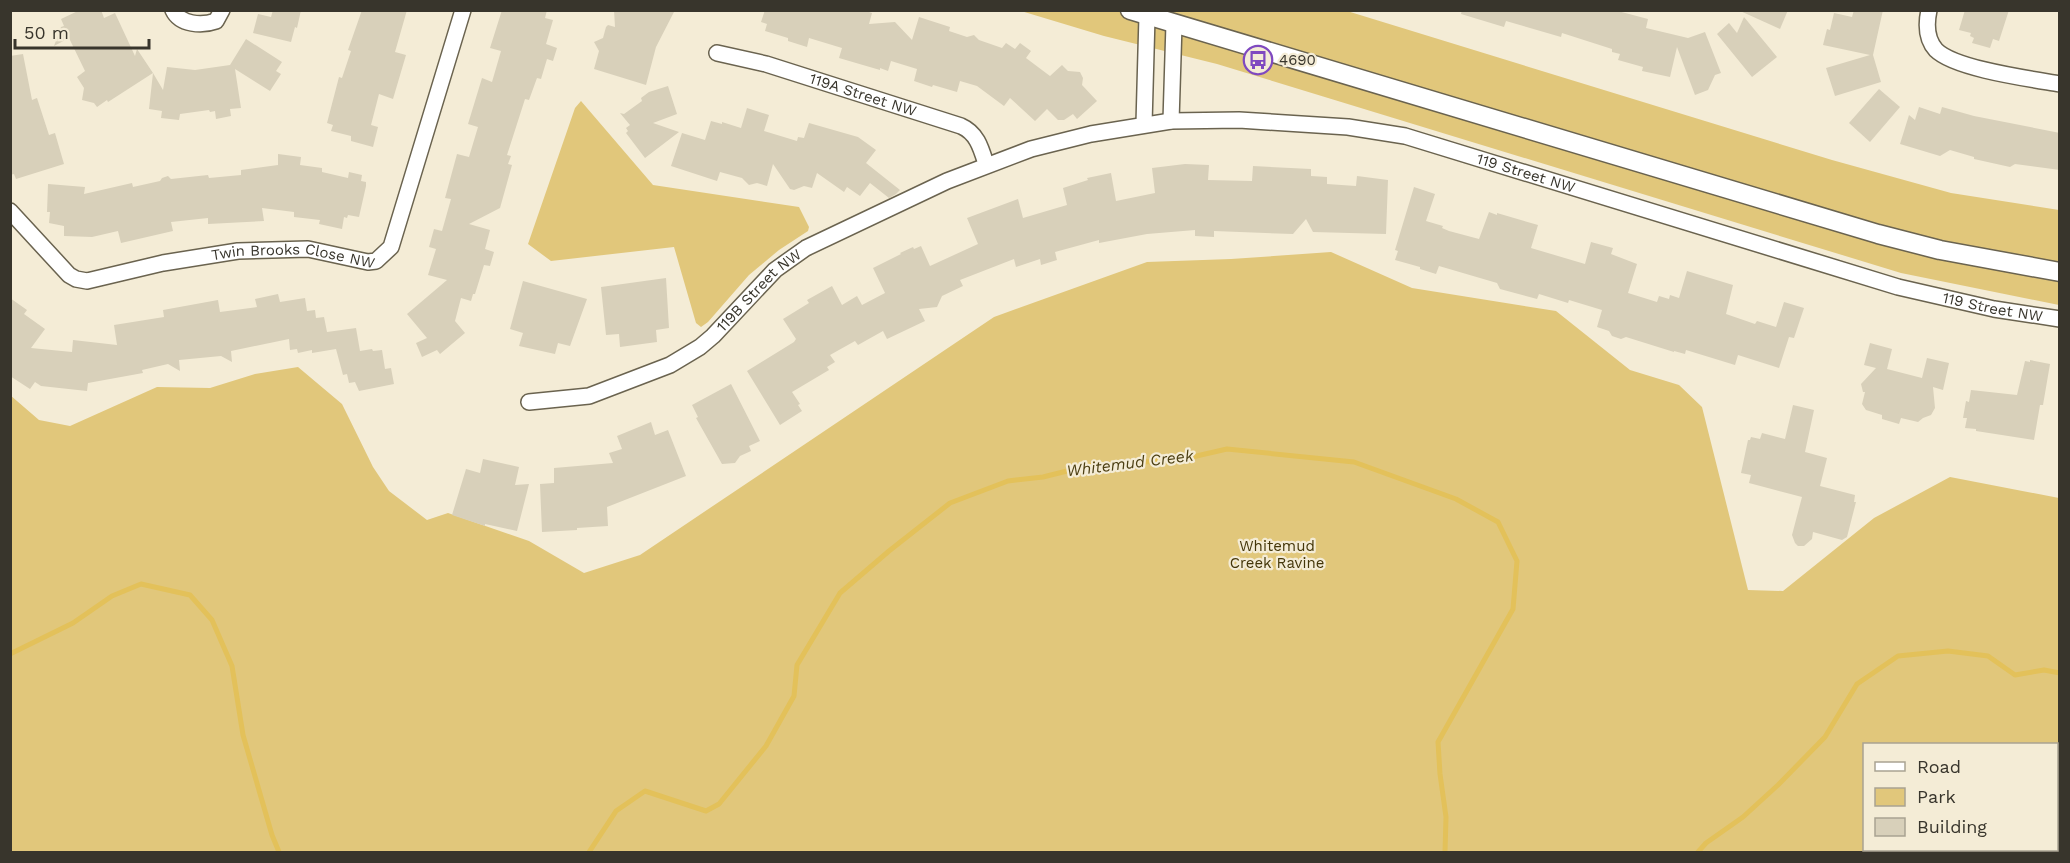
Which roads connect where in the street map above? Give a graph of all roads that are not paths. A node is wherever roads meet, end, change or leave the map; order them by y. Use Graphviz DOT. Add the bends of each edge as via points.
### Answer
graph roads {
  1 [pos="173,10"];
  2 [pos="222,10"];
  3 [pos="463,10"];
  4 [pos="1929,10"];
  5 [pos="1138,13"];
  6 [pos="1174,24"];
  7 [pos="717,53"];
  8 [pos="2060,84"];
  9 [pos="1171,121"];
  10 [pos="1144,124"];
  11 [pos="986,164"];
  12 [pos="10,211"];
  13 [pos="2060,272"];
  14 [pos="2060,319"];
  15 [pos="529,402"];
  1 -- 2 [label="street" via="180,20 211,23"];
  3 -- 12 [label="street, Twin Brooks Close NW" via="391,247 376,261 360,262 308,249 238,251 163,262 87,281 69,275"];
  4 -- 8 [label="street" via="1927,28 1932,44 1945,57"];
  5 -- 6 [label="street"];
  5 -- 10 [label="street"];
  6 -- 9 [label="street"];
  6 -- 13 [label="street" via="1878,234 1982,259"];
  7 -- 11 [label="street, 119A Street NW" via="766,64 961,126 976,138"];
  9 -- 10 [label="street, 119 Street NW"];
  9 -- 14 [label="street, 119 Street NW" via="1239,120 1405,136 1898,287"];
  10 -- 11 [label="street, 119 Street NW" via="1058,142"];
  11 -- 15 [label="street, 119B Street NW" via="806,248 775,270 713,336 677,361 589,396"];
}
